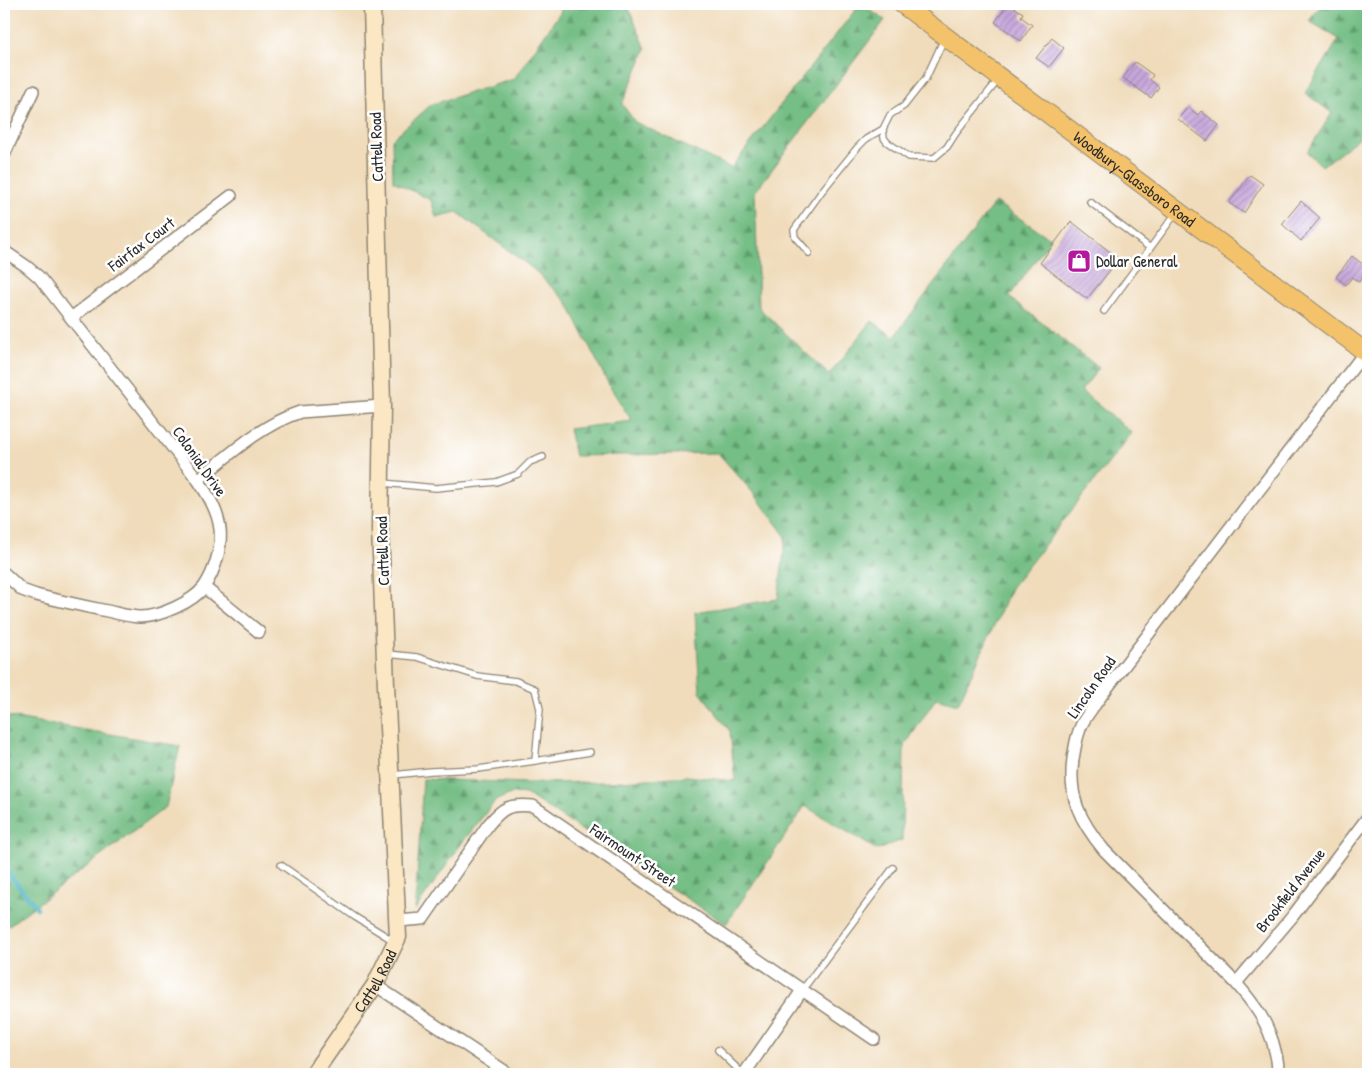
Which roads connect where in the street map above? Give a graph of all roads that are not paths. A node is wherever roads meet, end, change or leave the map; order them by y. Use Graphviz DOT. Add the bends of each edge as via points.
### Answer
graph roads {
  1 [pos="372,4"];
  2 [pos="902,4"];
  3 [pos="945,37"];
  4 [pos="1000,78"];
  5 [pos="33,91"];
  6 [pos="883,129"];
  7 [pos="4,155"];
  8 [pos="231,196"];
  9 [pos="1090,202"];
  10 [pos="1177,212"];
  11 [pos="1150,248"];
  12 [pos="4,251"];
  13 [pos="809,253"];
  14 [pos="1104,311"];
  15 [pos="71,318"];
  16 [pos="1367,353"];
  17 [pos="382,406"];
  18 [pos="544,456"];
  19 [pos="198,480"];
  20 [pos="381,483"];
  21 [pos="4,573"];
  22 [pos="204,587"];
  23 [pos="259,632"];
  24 [pos="385,654"];
  25 [pos="590,752"];
  26 [pos="535,761"];
  27 [pos="390,776"];
  28 [pos="1368,817"];
  29 [pos="281,865"];
  30 [pos="893,868"];
  31 [pos="398,920"];
  32 [pos="396,942"];
  33 [pos="1236,983"];
  34 [pos="375,985"];
  35 [pos="803,989"];
  36 [pos="874,1039"];
  37 [pos="718,1050"];
  38 [pos="313,1074"];
  39 [pos="509,1074"];
  40 [pos="744,1074"];
  41 [pos="1277,1074"];
  1 -- 17 [label="street, Cattell Road"];
  2 -- 3 [label="main road, Woodbury-Glassboro Road"];
  3 -- 4 [label="main road, Woodbury-Glassboro Road"];
  3 -- 6 [label="lane" via="926,78 904,106 890,115"];
  4 -- 6 [label="lane" via="947,147 934,158 909,157 884,138"];
  4 -- 10 [label="main road, Woodbury-Glassboro Road"];
  5 -- 7 [label="street"];
  6 -- 13 [label="lane" via="857,148 794,230 795,237"];
  8 -- 15 [label="street, Fairfax Court"];
  9 -- 11 [label="lane"];
  10 -- 11 [label="lane"];
  10 -- 16 [label="main road, Woodbury-Glassboro Road"];
  11 -- 14 [label="lane"];
  12 -- 15 [label="street, Colonial Drive" via="39,277"];
  15 -- 19 [label="street, Colonial Drive"];
  16 -- 33 [label="street, Lincoln Road" via="1101,696 1083,722 1075,744 1071,772 1074,799 1092,837"];
  17 -- 19 [label="street" via="300,412 288,416 269,425"];
  17 -- 20 [label="street, Cattell Road"];
  18 -- 20 [label="lane" via="530,462 518,474 496,482 436,488"];
  19 -- 22 [label="street, Colonial Drive" via="216,512 220,528 216,562"];
  20 -- 24 [label="street, Cattell Road"];
  21 -- 22 [label="street, Colonial Drive" via="22,590 36,595 141,617 167,612"];
  22 -- 23 [label="street"];
  24 -- 26 [label="lane" via="417,657 476,676 516,680 535,690 540,709"];
  24 -- 27 [label="street, Cattell Road"];
  25 -- 26 [label="lane"];
  26 -- 27 [label="lane"];
  27 -- 31 [label="street, Cattell Road"];
  28 -- 33 [label="street, Brookfield Avenue" via="1292,917"];
  29 -- 32 [label="lane"];
  30 -- 35 [label="lane"];
  31 -- 32 [label="street, Cattell Road"];
  31 -- 35 [label="street, Fairmount Street" via="423,919 500,811 517,804 533,806"];
  32 -- 34 [label="street, Cattell Road"];
  33 -- 41 [label="street, Lincoln Road" via="1266,1021"];
  34 -- 38 [label="street, Cattell Road"];
  34 -- 39 [label="street"];
  35 -- 36 [label="street, Fairmount Street"];
  35 -- 40 [label="street"];
  37 -- 40 [label="lane"];
}
